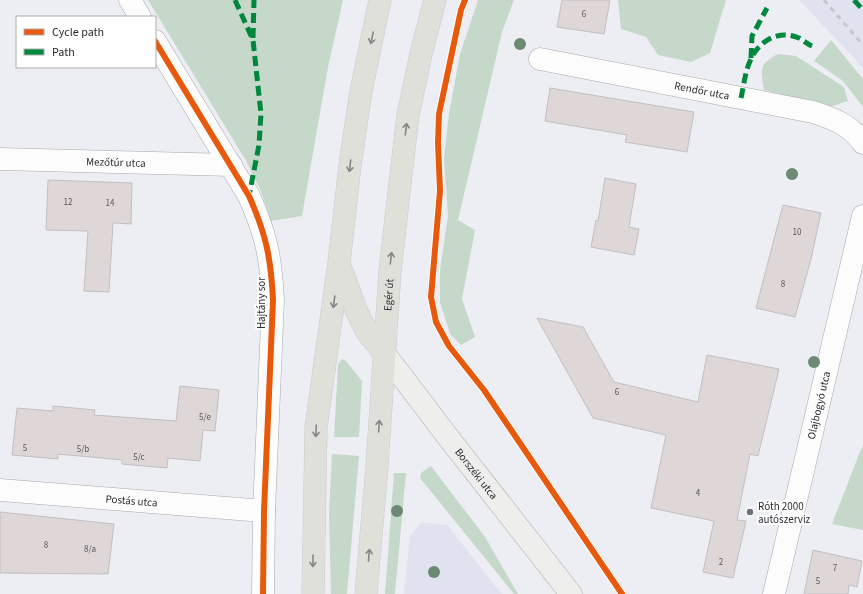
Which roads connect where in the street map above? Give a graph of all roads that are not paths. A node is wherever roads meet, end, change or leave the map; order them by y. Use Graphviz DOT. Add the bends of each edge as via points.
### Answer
graph roads {
  1 [pos="130,0"];
  2 [pos="380,0"];
  3 [pos="435,0"];
  4 [pos="139,16"];
  5 [pos="156,43"];
  6 [pos="540,59"];
  7 [pos="860,139"];
  8 [pos="0,159"];
  9 [pos="232,165"];
  10 [pos="863,216"];
  11 [pos="339,263"];
  12 [pos="384,353"];
  13 [pos="0,490"];
  14 [pos="264,511"];
  15 [pos="263,594"];
  16 [pos="313,594"];
  17 [pos="366,594"];
  18 [pos="571,594"];
  19 [pos="774,594"];
  1 -- 4 [label="street"];
  2 -- 11 [label="main road, one-way" via="361,92"];
  12 -- 3 [label="main road, Egér út, one-way" via="390,271 408,115"];
  5 -- 9 [label="street, Hajtány sor"];
  6 -- 7 [label="street, Rendőr utca" via="813,112 845,125"];
  8 -- 9 [label="street, Mezőtúr utca"];
  9 -- 14 [label="street, Hajtány sor" via="260,222 272,274"];
  10 -- 19 [label="street, Olajbogyó utca"];
  11 -- 12 [label="main road" via="356,310 367,332"];
  11 -- 16 [label="main road, one-way" via="316,427"];
  17 -- 12 [label="main road, Egér út, one-way"];
  12 -- 18 [label="main road, Borszéki utca"];
  13 -- 14 [label="street, Postás utca"];
  14 -- 15 [label="street, Hajtány sor"];
}
